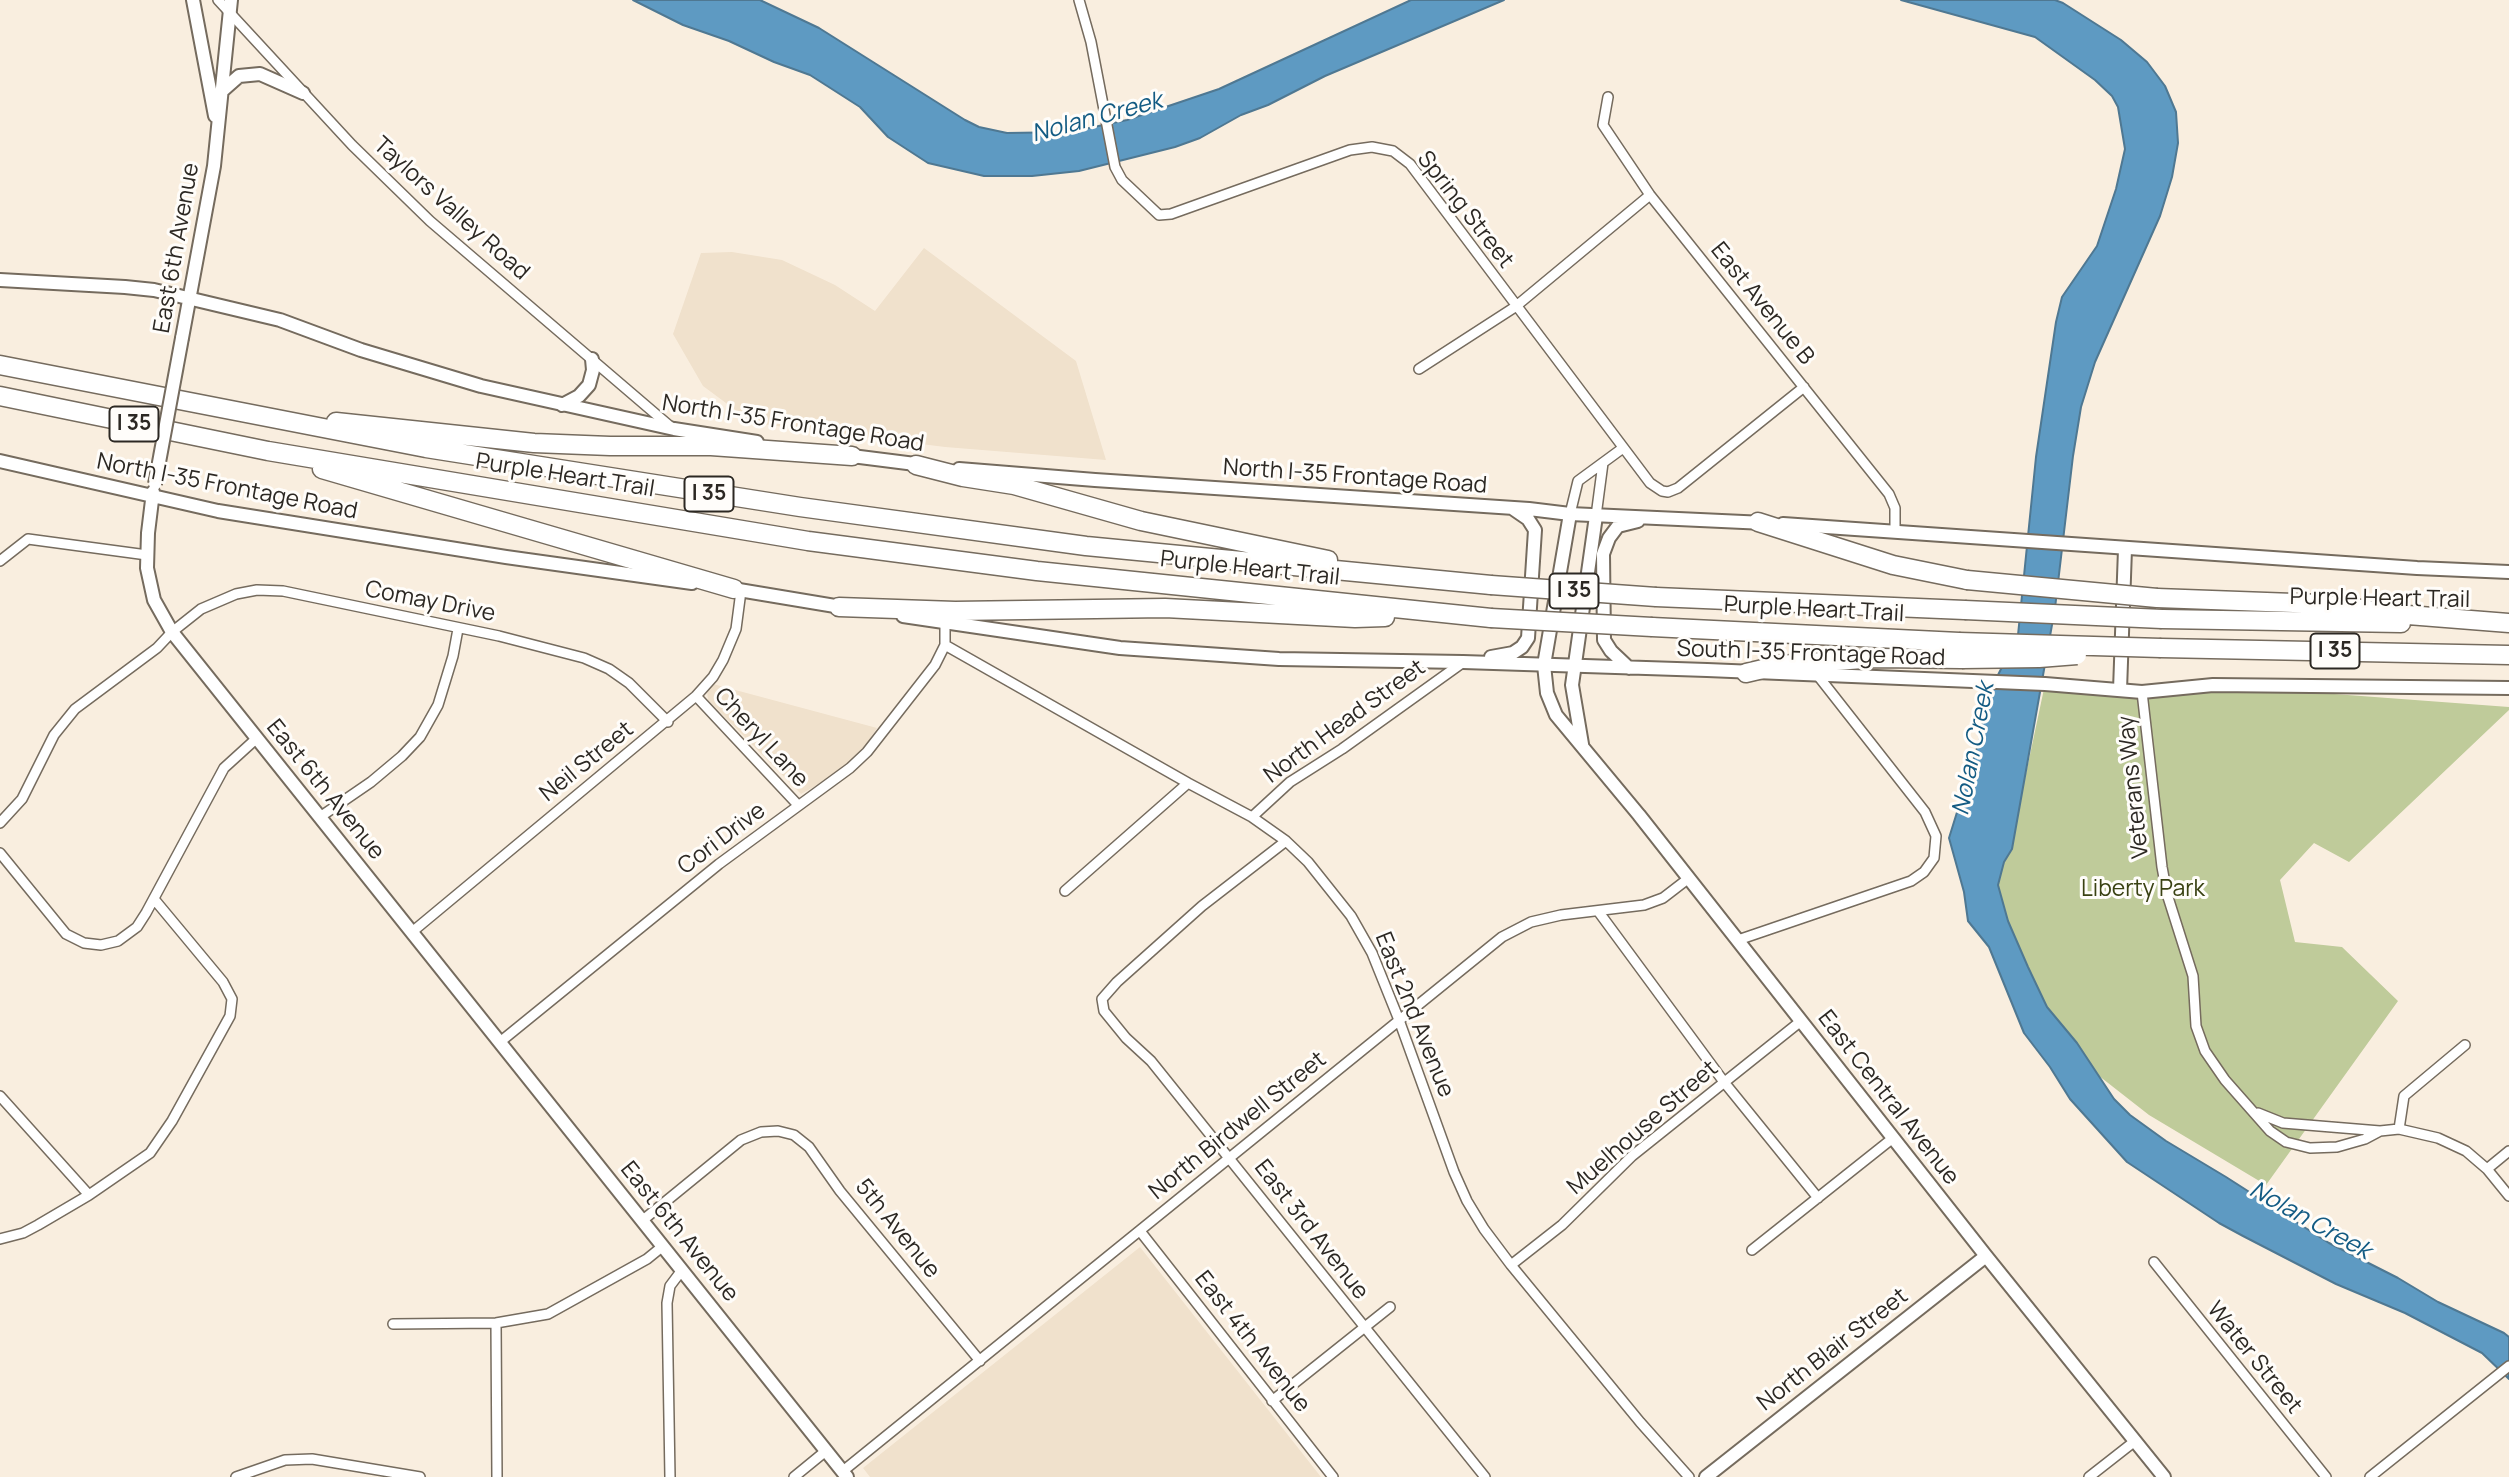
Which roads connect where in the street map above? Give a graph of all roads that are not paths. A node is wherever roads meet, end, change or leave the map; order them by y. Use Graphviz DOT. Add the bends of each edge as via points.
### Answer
graph roads {
  1 [pos="193,0"];
  2 [pos="218,0"];
  3 [pos="232,0"];
  4 [pos="1079,0"];
  5 [pos="230,14"];
  6 [pos="222,91"];
  7 [pos="303,93"];
  8 [pos="1608,97"];
  9 [pos="218,130"];
  10 [pos="1650,195"];
  11 [pos="0,280"];
  12 [pos="191,299"];
  13 [pos="1515,307"];
  14 [pos="592,359"];
  15 [pos="0,366"];
  16 [pos="1419,369"];
  17 [pos="1804,387"];
  18 [pos="0,396"];
  19 [pos="562,405"];
  20 [pos="236,412"];
  21 [pos="674,429"];
  22 [pos="1623,448"];
  23 [pos="268,451"];
  24 [pos="852,456"];
  25 [pos="0,461"];
  26 [pos="1603,463"];
  27 [pos="916,464"];
  28 [pos="153,491"];
  29 [pos="1512,508"];
  30 [pos="1570,514"];
  31 [pos="1596,516"];
  32 [pos="1673,518"];
  33 [pos="1758,523"];
  34 [pos="1895,532"];
  35 [pos="2125,549"];
  36 [pos="148,555"];
  37 [pos="0,561"];
  38 [pos="2509,572"];
  39 [pos="1424,579"];
  40 [pos="737,590"];
  41 [pos="839,607"];
  42 [pos="1439,614"];
  43 [pos="945,622"];
  44 [pos="2509,624"];
  45 [pos="458,629"];
  46 [pos="172,632"];
  47 [pos="945,645"];
  48 [pos="1960,650"];
  49 [pos="2509,655"];
  50 [pos="1463,662"];
  51 [pos="1544,664"];
  52 [pos="1574,666"];
  53 [pos="1629,668"];
  54 [pos="1745,673"];
  55 [pos="1819,677"];
  56 [pos="2509,688"];
  57 [pos="2120,690"];
  58 [pos="2142,692"];
  59 [pos="696,696"];
  60 [pos="668,722"];
  61 [pos="257,738"];
  62 [pos="1582,744"];
  63 [pos="1188,783"];
  64 [pos="798,806"];
  65 [pos="320,817"];
  66 [pos="1252,817"];
  67 [pos="0,823"];
  68 [pos="1286,841"];
  69 [pos="0,853"];
  70 [pos="1689,878"];
  71 [pos="1065,891"];
  72 [pos="154,899"];
  73 [pos="1598,911"];
  74 [pos="412,932"];
  75 [pos="1738,940"];
  76 [pos="1399,1020"];
  77 [pos="1801,1021"];
  78 [pos="499,1042"];
  79 [pos="2465,1045"];
  80 [pos="1724,1082"];
  81 [pos="0,1096"];
  82 [pos="2250,1109"];
  83 [pos="2399,1129"];
  84 [pos="2380,1131"];
  85 [pos="1893,1138"];
  86 [pos="2509,1151"];
  87 [pos="1230,1159"];
  88 [pos="2487,1169"];
  89 [pos="89,1195"];
  90 [pos="2509,1196"];
  91 [pos="1818,1198"];
  92 [pos="643,1220"];
  93 [pos="1140,1231"];
  94 [pos="0,1239"];
  95 [pos="663,1246"];
  96 [pos="1752,1250"];
  97 [pos="1986,1256"];
  98 [pos="2154,1262"];
  99 [pos="1511,1265"];
  100 [pos="682,1270"];
  101 [pos="1390,1307"];
  102 [pos="496,1323"];
  103 [pos="393,1324"];
  104 [pos="1365,1328"];
  105 [pos="980,1362"];
  106 [pos="2509,1366"];
  107 [pos="1272,1401"];
  108 [pos="2135,1441"];
  109 [pos="827,1450"];
  110 [pos="845,1474"];
  111 [pos="236,1477"];
  112 [pos="420,1477"];
  113 [pos="496,1477"];
  114 [pos="670,1477"];
  115 [pos="794,1477"];
  116 [pos="1333,1477"];
  117 [pos="1485,1477"];
  118 [pos="1689,1477"];
  119 [pos="1706,1477"];
  120 [pos="2089,1477"];
  121 [pos="2164,1477"];
  122 [pos="2326,1477"];
  123 [pos="2370,1477"];
  1 -- 9 [label="main road"];
  2 -- 5 [label="street, Taylors Valley Road"];
  3 -- 5 [label="main road, East 6th Avenue"];
  4 -- 13 [label="street, Spring Street" via="1115,167 1122,180 1159,215 1350,150 1372,147 1393,151 1410,164"];
  5 -- 6 [label="main road, East 6th Avenue"];
  5 -- 7 [label="street, Taylors Valley Road"];
  6 -- 7 [label="main road" via="239,76 260,74"];
  6 -- 9 [label="main road, East 6th Avenue"];
  7 -- 14 [label="street, Taylors Valley Road" via="430,221"];
  8 -- 10 [label="street, East Avenue B" via="1603,125"];
  9 -- 12 [label="main road, East 6th Avenue"];
  10 -- 13 [label="street"];
  10 -- 17 [label="street, East Avenue B"];
  11 -- 12 [label="main road, North I-35 Frontage Road" via="125,286"];
  12 -- 19 [label="main road, North I-35 Frontage Road" via="280,320 438,375"];
  12 -- 28 [label="main road, East 6th Avenue, bridge"];
  13 -- 16 [label="street"];
  13 -- 22 [label="street, Spring Street"];
  14 -- 19 [label="main road" via="589,385"];
  14 -- 21 [label="street, Taylors Valley Road"];
  15 -- 20 [label="highway, Purple Heart Trail / I 35"];
  17 -- 22 [label="street, Spring Street" via="1668,492 1650,483"];
  17 -- 34 [label="street, East Avenue B" via="1889,494 1895,508"];
  18 -- 23 [label="highway, Purple Heart Trail / I 35"];
  19 -- 21 [label="main road, North I-35 Frontage Road"];
  20 -- 24 [label="highway" via="534,443 711,446"];
  20 -- 39 [label="highway, Purple Heart Trail / I 35" via="426,448 813,509 1086,546"];
  21 -- 24 [label="main road, North I-35 Frontage Road"];
  22 -- 26 [label="street, East Central Avenue"];
  23 -- 40 [label="highway"];
  23 -- 42 [label="highway, Purple Heart Trail / I 35" via="822,543"];
  24 -- 27 [label="main road, North I-35 Frontage Road"];
  25 -- 28 [label="main road, North I-35 Frontage Road"];
  26 -- 30 [label="street, East Central Avenue" via="1578,481"];
  26 -- 31 [label="street, East Central Avenue"];
  27 -- 29 [label="main road, North I-35 Frontage Road"];
  27 -- 39 [label="highway" via="1159,525"];
  28 -- 36 [label="main road, East 6th Avenue"];
  28 -- 40 [label="main road, North I-35 Frontage Road" via="218,511"];
  29 -- 30 [label="main road, North I-35 Frontage Road"];
  29 -- 50 [label="main road" via="1535,530 1528,638 1513,653"];
  30 -- 31 [label="main road, North I-35 Frontage Road"];
  30 -- 51 [label="main road, East Central Avenue"];
  31 -- 32 [label="main road"];
  31 -- 52 [label="main road, East Central Avenue"];
  32 -- 33 [label="main road"];
  32 -- 53 [label="main road" via="1618,526 1602,554 1604,640"];
  33 -- 34 [label="main road"];
  33 -- 44 [label="highway, bridge" via="1893,565 1967,580 2157,598 2321,604"];
  34 -- 35 [label="main road"];
  35 -- 38 [label="main road"];
  35 -- 57 [label="main road"];
  36 -- 37 [label="street" via="28,539"];
  36 -- 46 [label="main road, East 6th Avenue" via="154,600"];
  39 -- 44 [label="highway, Purple Heart Trail / I 35, bridge" via="1656,597 2162,619"];
  40 -- 41 [label="main road, North I-35 Frontage Road"];
  40 -- 59 [label="street, Neil Street" via="736,629 713,677"];
  41 -- 42 [label="highway" via="946,611 1165,608 1355,618"];
  41 -- 43 [label="main road, North I-35 Frontage Road"];
  42 -- 48 [label="highway, Purple Heart Trail / I 35, bridge"];
  43 -- 47 [label="street"];
  43 -- 50 [label="main road, North I-35 Frontage Road" via="1124,648 1279,659"];
  45 -- 46 [label="street, Comay Drive" via="283,591 257,590 218,601"];
  45 -- 60 [label="street, Comay Drive" via="550,648 609,669"];
  45 -- 65 [label="street" via="438,705 420,737 371,782"];
  46 -- 61 [label="main road, East 6th Avenue"];
  46 -- 67 [label="street, Comay Drive" via="64,721 22,799"];
  47 -- 63 [label="street, East 2nd Avenue"];
  47 -- 64 [label="street, Cori Drive" via="935,665 867,752"];
  48 -- 49 [label="highway, I 35, bridge" via="2039,658 2155,648"];
  48 -- 54 [label="highway"];
  50 -- 51 [label="main road, North I-35 Frontage Road"];
  50 -- 66 [label="street, North Head Street" via="1290,782"];
  51 -- 52 [label="main road, North I-35 Frontage Road"];
  51 -- 62 [label="main road, East Central Avenue" via="1547,693 1556,715"];
  52 -- 53 [label="main road, South I-35 Frontage Road"];
  52 -- 62 [label="main road, East Central Avenue" via="1574,705"];
  53 -- 54 [label="main road, South I-35 Frontage Road"];
  54 -- 55 [label="main road, South I-35 Frontage Road"];
  55 -- 57 [label="main road, South I-35 Frontage Road"];
  55 -- 75 [label="street" via="1924,812 1936,836 1934,858 1911,881"];
  56 -- 58 [label="main road, South I-35 Frontage Road" via="2213,685"];
  57 -- 58 [label="main road, South I-35 Frontage Road"];
  58 -- 82 [label="street, Veterans Way" via="2162,867 2193,976 2198,1035 2216,1069"];
  59 -- 60 [label="street, Neil Street"];
  59 -- 64 [label="street, Cheryl Lane"];
  60 -- 74 [label="street, Neil Street"];
  61 -- 65 [label="main road, East 6th Avenue"];
  61 -- 72 [label="street" via="224,768"];
  62 -- 70 [label="main road, East Central Avenue"];
  63 -- 66 [label="street, East 2nd Avenue"];
  63 -- 71 [label="street"];
  64 -- 78 [label="street, Cori Drive"];
  65 -- 74 [label="main road, East 6th Avenue"];
  66 -- 68 [label="street, East 2nd Avenue"];
  68 -- 76 [label="street, East 2nd Avenue" via="1351,916"];
  68 -- 87 [label="street, East 3rd Avenue" via="1202,906 1102,999 1104,1011"];
  69 -- 72 [label="street" via="66,934 84,943 101,945 128,935"];
  70 -- 73 [label="street, North Birdwell Street" via="1663,898 1644,905"];
  70 -- 75 [label="main road, East Central Avenue"];
  72 -- 89 [label="street" via="223,982 232,1007 158,1143 144,1158"];
  73 -- 76 [label="street, North Birdwell Street" via="1531,922 1502,937"];
  73 -- 80 [label="street"];
  74 -- 78 [label="main road, East 6th Avenue"];
  75 -- 77 [label="main road, East Central Avenue"];
  76 -- 87 [label="street, North Birdwell Street"];
  76 -- 99 [label="street, East 2nd Avenue" via="1467,1201"];
  77 -- 80 [label="street, Muelhouse Street"];
  77 -- 85 [label="main road, East Central Avenue"];
  78 -- 92 [label="main road, East 6th Avenue"];
  79 -- 83 [label="street" via="2404,1096"];
  80 -- 91 [label="street"];
  80 -- 99 [label="street, Muelhouse Street" via="1632,1156 1562,1225"];
  81 -- 89 [label="street"];
  82 -- 84 [label="street" via="2283,1123"];
  82 -- 84 [label="street, Veterans Way" via="2286,1142 2310,1148 2337,1147"];
  83 -- 84 [label="street"];
  83 -- 88 [label="street" via="2438,1138 2466,1151"];
  85 -- 91 [label="street"];
  85 -- 97 [label="main road, East Central Avenue"];
  86 -- 88 [label="street"];
  87 -- 93 [label="street, North Birdwell Street"];
  87 -- 104 [label="street, East 3rd Avenue"];
  88 -- 90 [label="street"];
  89 -- 94 [label="street" via="23,1233"];
  91 -- 96 [label="street"];
  92 -- 95 [label="main road, East 6th Avenue"];
  92 -- 105 [label="street, 5th Avenue" via="741,1140 761,1132 794,1135 809,1147 839,1191"];
  93 -- 105 [label="street, North Birdwell Street"];
  93 -- 107 [label="street, East 4th Avenue"];
  95 -- 100 [label="main road, East 6th Avenue"];
  95 -- 102 [label="street" via="548,1314"];
  97 -- 108 [label="main road, East Central Avenue"];
  97 -- 119 [label="main road, North Blair Street"];
  98 -- 122 [label="street, Water Street"];
  99 -- 118 [label="street, East 2nd Avenue"];
  100 -- 109 [label="main road, East 6th Avenue"];
  100 -- 114 [label="street" via="670,1286 667,1303"];
  101 -- 104 [label="street"];
  102 -- 103 [label="street"];
  102 -- 113 [label="street"];
  104 -- 107 [label="street"];
  104 -- 117 [label="street, East 3rd Avenue"];
  105 -- 110 [label="street, North Birdwell Street"];
  106 -- 123 [label="street"];
  107 -- 116 [label="street, East 4th Avenue"];
  108 -- 120 [label="street"];
  108 -- 121 [label="main road, East Central Avenue"];
  109 -- 110 [label="main road, East 6th Avenue"];
  109 -- 115 [label="street"];
  111 -- 112 [label="street" via="285,1460 312,1459"];
}
